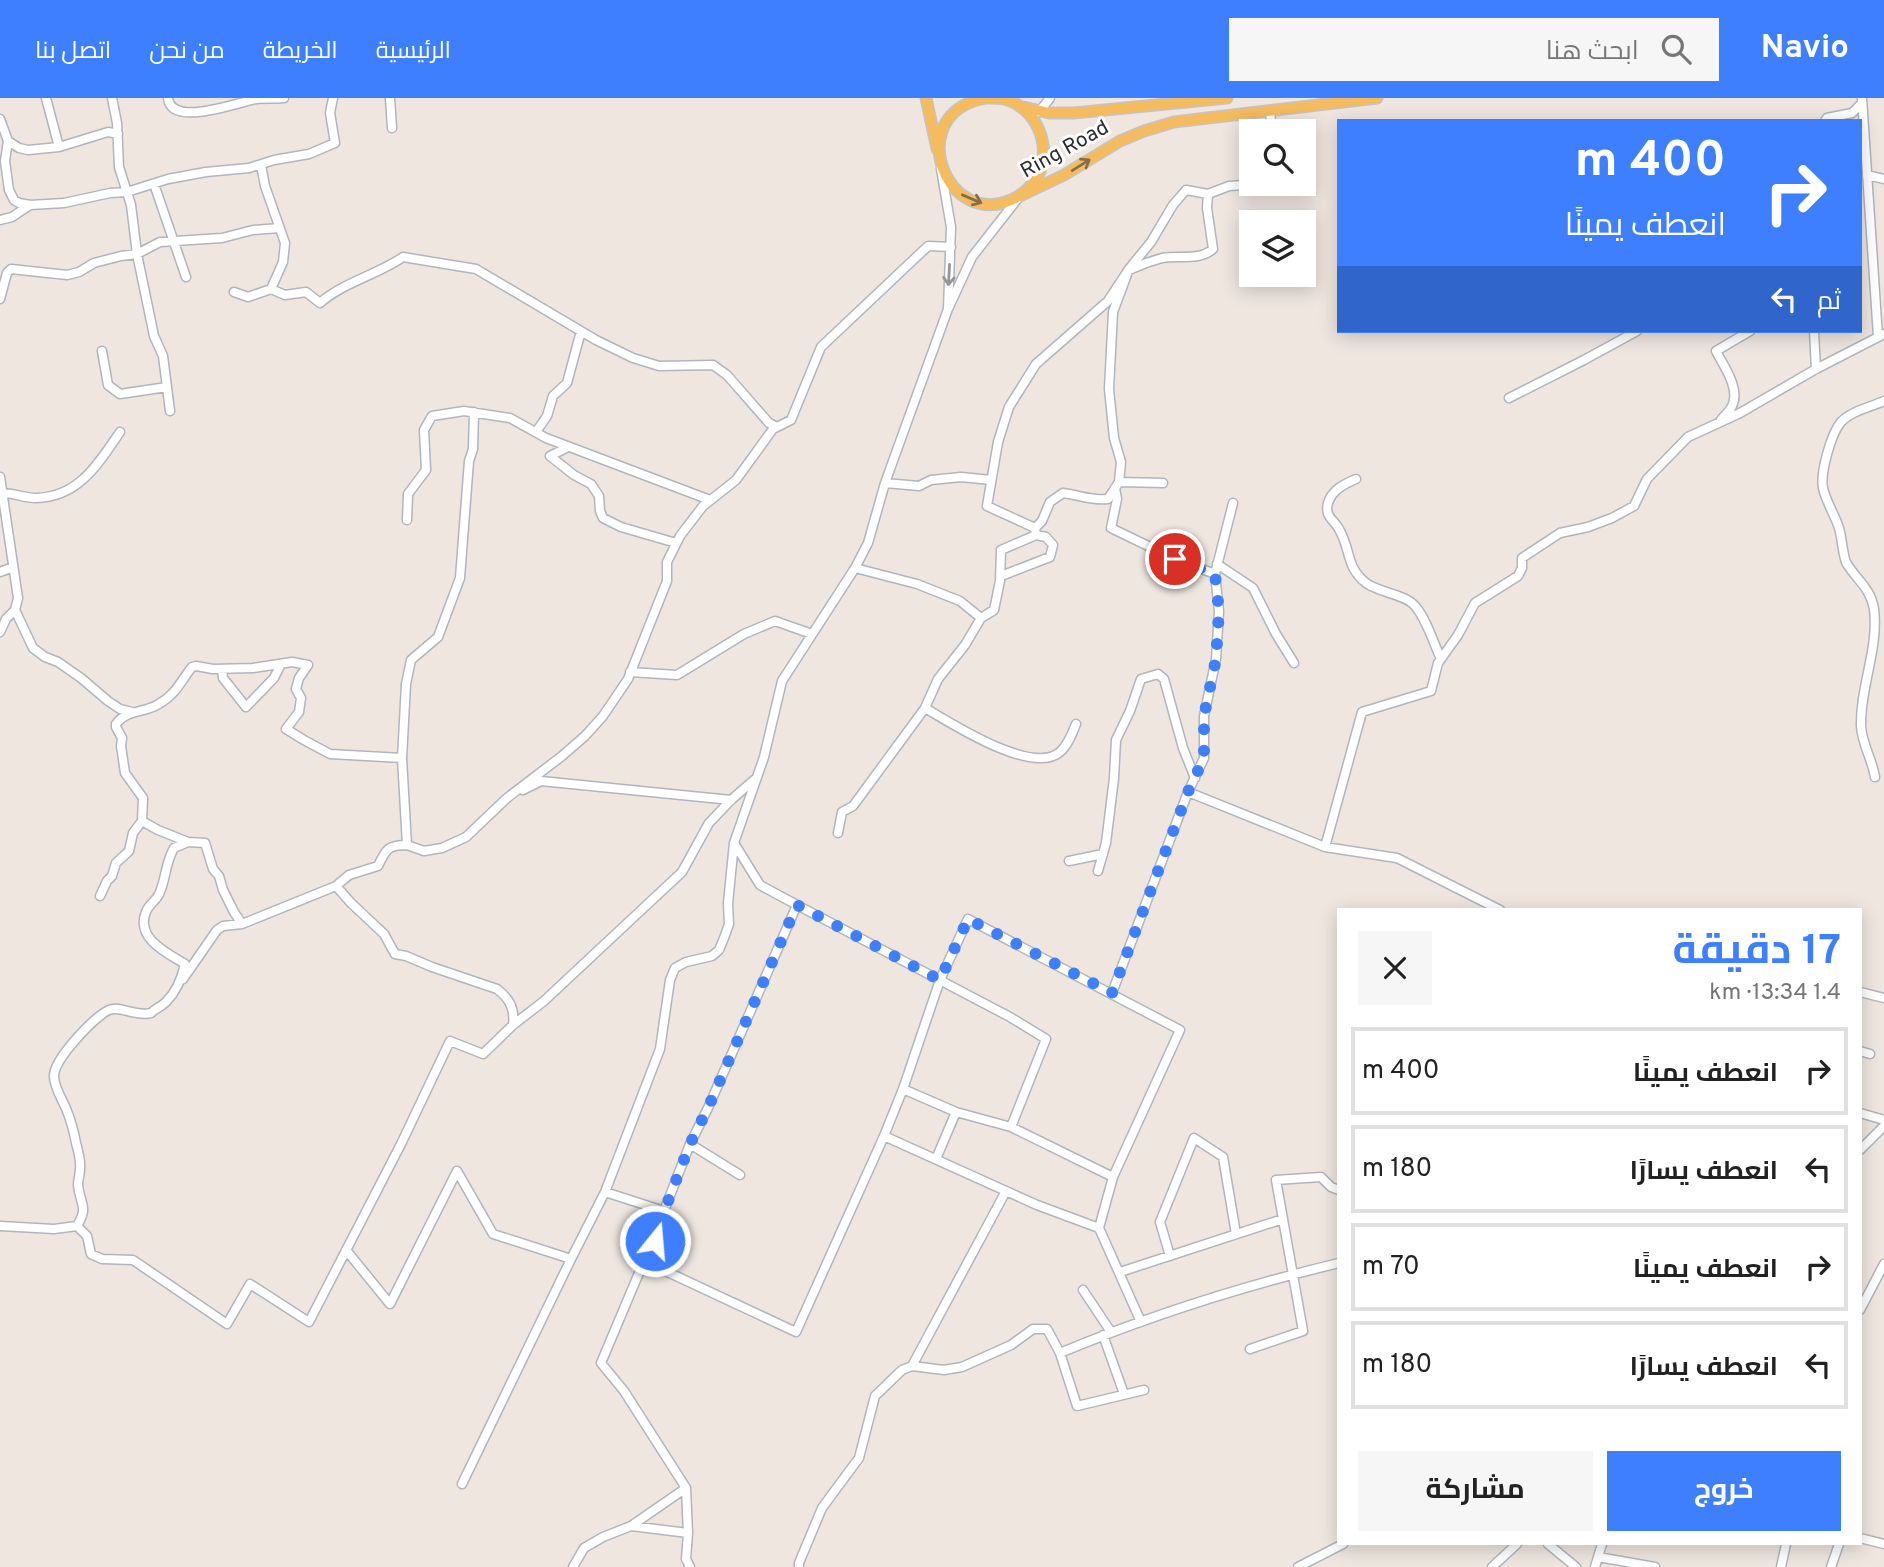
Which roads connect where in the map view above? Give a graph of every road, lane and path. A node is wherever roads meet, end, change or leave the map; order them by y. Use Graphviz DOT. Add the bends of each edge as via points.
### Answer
graph roads {
  1 [pos="46,98"];
  2 [pos="112,98"];
  3 [pos="168,98"];
  4 [pos="284,98"];
  5 [pos="333,98"];
  6 [pos="390,98"];
  7 [pos="926,98"];
  8 [pos="987,98"];
  9 [pos="1008,98"];
  10 [pos="1050,98"];
  11 [pos="1227,98"];
  12 [pos="1377,98"];
  13 [pos="1171,101"];
  14 [pos="1862,101"];
  15 [pos="1020,106"];
  16 [pos="1270,110"];
  17 [pos="1039,112"];
  18 [pos="0,118"];
  19 [pos="1271,119"];
  20 [pos="1826,119"];
  21 [pos="393,128"];
  22 [pos="118,134"];
  23 [pos="8,141"];
  24 [pos="59,147"];
  25 [pos="939,159"];
  26 [pos="261,165"];
  27 [pos="1867,175"];
  28 [pos="1884,179"];
  29 [pos="154,184"];
  30 [pos="1239,185"];
  31 [pos="127,192"];
  32 [pos="1208,194"];
  33 [pos="1020,196"];
  34 [pos="30,205"];
  35 [pos="0,220"];
  36 [pos="279,228"];
  37 [pos="174,241"];
  38 [pos="951,247"];
  39 [pos="136,254"];
  40 [pos="1129,270"];
  41 [pos="186,277"];
  42 [pos="271,289"];
  43 [pos="234,292"];
  44 [pos="0,299"];
  45 [pos="948,309"];
  46 [pos="581,331"];
  47 [pos="1633,333"];
  48 [pos="1747,333"];
  49 [pos="1814,333"];
  50 [pos="1881,336"];
  51 [pos="102,351"];
  52 [pos="1816,369"];
  53 [pos="167,387"];
  54 [pos="1508,398"];
  55 [pos="1884,401"];
  56 [pos="170,411"];
  57 [pos="474,412"];
  58 [pos="1719,422"];
  59 [pos="777,427"];
  60 [pos="120,432"];
  61 [pos="536,432"];
  62 [pos="568,447"];
  63 [pos="0,477"];
  64 [pos="1356,479"];
  65 [pos="991,480"];
  66 [pos="885,483"];
  67 [pos="1163,483"];
  68 [pos="1117,485"];
  69 [pos="2,493"];
  70 [pos="710,500"];
  71 [pos="1233,503"];
  72 [pos="407,520"];
  73 [pos="1035,531"];
  74 [pos="676,543"];
  75 [pos="1217,564"];
  76 [pos="13,567"];
  77 [pos="855,568"];
  78 [pos="0,572"];
  79 [pos="1215,574"];
  80 [pos="1000,576"];
  81 [pos="15,610"];
  82 [pos="981,618"];
  83 [pos="0,632"];
  84 [pos="812,634"];
  85 [pos="1441,659"];
  86 [pos="1294,663"];
  87 [pos="281,664"];
  88 [pos="222,668"];
  89 [pos="630,672"];
  90 [pos="925,708"];
  91 [pos="134,712"];
  92 [pos="1076,724"];
  93 [pos="401,758"];
  94 [pos="1875,777"];
  95 [pos="756,778"];
  96 [pos="1195,778"];
  97 [pos="1188,792"];
  98 [pos="507,797"];
  99 [pos="731,800"];
  100 [pos="142,821"];
  101 [pos="838,833"];
  102 [pos="188,842"];
  103 [pos="734,843"];
  104 [pos="407,845"];
  105 [pos="1325,847"];
  106 [pos="1103,854"];
  107 [pos="1069,861"];
  108 [pos="1098,871"];
  109 [pos="336,886"];
  110 [pos="100,896"];
  111 [pos="797,905"];
  112 [pos="1496,908"];
  113 [pos="242,924"];
  114 [pos="940,980"];
  115 [pos="181,981"];
  116 [pos="1862,992"];
  117 [pos="1112,993"];
  118 [pos="1884,998"];
  119 [pos="513,1025"];
  120 [pos="1862,1052"];
  121 [pos="1870,1054"];
  122 [pos="903,1088"];
  123 [pos="956,1112"];
  124 [pos="1862,1114"];
  125 [pos="1884,1120"];
  126 [pos="1884,1126"];
  127 [pos="1011,1127"];
  128 [pos="884,1136"];
  129 [pos="690,1144"];
  130 [pos="1862,1148"];
  131 [pos="936,1159"];
  132 [pos="740,1175"];
  133 [pos="1113,1177"];
  134 [pos="1337,1189"];
  135 [pos="1006,1191"];
  136 [pos="605,1192"];
  137 [pos="664,1212"];
  138 [pos="1283,1219"];
  139 [pos="78,1226"];
  140 [pos="0,1227"];
  141 [pos="1099,1228"];
  142 [pos="1236,1234"];
  143 [pos="346,1250"];
  144 [pos="1170,1256"];
  145 [pos="571,1259"];
  146 [pos="644,1261"];
  147 [pos="1337,1263"];
  148 [pos="1884,1264"];
  149 [pos="1120,1272"];
  150 [pos="1292,1274"];
  151 [pos="1083,1290"];
  152 [pos="1862,1306"];
  153 [pos="1141,1321"];
  154 [pos="1107,1333"];
  155 [pos="1250,1349"];
  156 [pos="1060,1353"];
  157 [pos="912,1366"];
  158 [pos="1144,1390"];
  159 [pos="1124,1395"];
  160 [pos="462,1484"];
  161 [pos="686,1488"];
  162 [pos="631,1526"];
  163 [pos="688,1533"];
  164 [pos="1862,1538"];
  165 [pos="1884,1544"];
  166 [pos="1341,1545"];
  167 [pos="1516,1545"];
  168 [pos="1549,1545"];
  169 [pos="1602,1545"];
  170 [pos="1786,1545"];
  171 [pos="1839,1545"];
  172 [pos="1598,1557"];
  173 [pos="573,1567"];
  174 [pos="690,1567"];
  175 [pos="799,1567"];
  176 [pos="1298,1567"];
  177 [pos="1492,1567"];
  178 [pos="1576,1567"];
  179 [pos="1595,1567"];
  180 [pos="1655,1567"];
  181 [pos="1781,1567"];
  182 [pos="1831,1567"];
  1 -- 24 [label="street"];
  2 -- 22 [label="street"];
  3 -- 4 [label="street" via="173,108 182,112 201,112 256,99"];
  5 -- 26 [label="street" via="330,113 335,143"];
  6 -- 21 [label="street"];
  7 -- 25 [label="main road"];
  8 -- 15 [label="main road"];
  8 -- 25 [label="main road" via="955,112 939,142"];
  9 -- 15 [label="main road"];
  10 -- 17 [label="street"];
  11 -- 13 [label="main road, Ring Road"];
  12 -- 16 [label="main road, Ring Road"];
  13 -- 17 [label="main road, Ring Road" via="1073,113"];
  14 -- 20 [label="street" via="1852,113"];
  14 -- 27 [label="street"];
  15 -- 17 [label="main road, Ring Road"];
  15 -- 33 [label="main road" via="1033,118 1044,151 1037,177"];
  16 -- 19 [label="street"];
  33 -- 16 [label="main road, Ring Road, one-way" via="1144,131 1174,122"];
  18 -- 23 [label="street"];
  22 -- 24 [label="street" via="108,132"];
  22 -- 31 [label="street" via="119,167"];
  23 -- 24 [label="street" via="29,150"];
  23 -- 34 [label="street" via="9,190 14,200"];
  25 -- 33 [label="main road, one-way" via="944,176 969,200 1004,203"];
  25 -- 38 [label="street"];
  26 -- 29 [label="street"];
  26 -- 36 [label="street"];
  27 -- 28 [label="street"];
  27 -- 50 [label="street"];
  29 -- 31 [label="street"];
  29 -- 37 [label="street"];
  30 -- 32 [label="street"];
  31 -- 34 [label="street"];
  31 -- 39 [label="street"];
  32 -- 40 [label="street" via="1186,190"];
  32 -- 40 [label="street" via="1213,248 1207,254 1159,259"];
  33 -- 45 [label="street" via="972,257"];
  34 -- 35 [label="street"];
  36 -- 37 [label="street"];
  36 -- 42 [label="street" via="285,249"];
  37 -- 39 [label="street" via="160,242"];
  37 -- 41 [label="street"];
  38 -- 45 [label="street, one-way"];
  38 -- 59 [label="street" via="928,246 821,347 791,420"];
  39 -- 44 [label="street" via="94,263 67,275 11,269"];
  39 -- 53 [label="street"];
  40 -- 65 [label="street" via="1108,301 1036,364 1009,407"];
  40 -- 68 [label="street" via="1113,312 1109,389 1121,462"];
  42 -- 43 [label="street" via="248,297"];
  42 -- 46 [label="street" via="285,295 306,292 320,303 337,289 409,257 476,269"];
  45 -- 66 [label="street"];
  46 -- 59 [label="street" via="659,366 713,365"];
  46 -- 61 [label="street" via="567,383 553,396"];
  47 -- 54 [label="street"];
  48 -- 58 [label="street" via="1716,351 1734,396 1733,406"];
  49 -- 52 [label="street"];
  50 -- 52 [label="street"];
  51 -- 53 [label="street" via="108,385 120,394"];
  52 -- 58 [label="street"];
  53 -- 56 [label="street"];
  55 -- 94 [label="street" via="1841,422 1827,456 1823,488 1841,533 1845,562 1860,578 1873,606 1873,642 1861,724"];
  57 -- 61 [label="street" via="510,418"];
  57 -- 72 [label="street" via="432,416 424,430 426,470 408,494"];
  57 -- 93 [label="street" via="460,578 438,637 411,660"];
  58 -- 85 [label="street" via="1688,437 1647,479 1634,506 1588,527 1560,533 1522,558 1518,576 1475,603"];
  59 -- 70 [label="street" via="736,480"];
  60 -- 69 [label="street" via="91,473 69,490 35,498"];
  61 -- 62 [label="street"];
  62 -- 70 [label="street"];
  62 -- 74 [label="street" via="550,456 591,484 599,496 603,518"];
  63 -- 69 [label="street"];
  64 -- 85 [label="street" via="1338,488 1327,512 1340,531 1354,572 1376,589 1413,603"];
  65 -- 66 [label="street" via="961,477 919,486"];
  65 -- 73 [label="street" via="987,506"];
  66 -- 77 [label="street" via="868,543"];
  67 -- 68 [label="street"];
  68 -- 73 [label="street" via="1108,499 1063,493 1049,502"];
  68 -- 79 [label="street" via="1111,528"];
  69 -- 76 [label="street"];
  70 -- 74 [label="street"];
  71 -- 75 [label="street"];
  73 -- 80 [label="street" via="1001,550"];
  73 -- 80 [label="street" via="1053,545 1051,557"];
  74 -- 89 [label="street" via="667,562 667,581"];
  75 -- 79 [label="street"];
  75 -- 86 [label="street" via="1253,588"];
  76 -- 78 [label="street"];
  76 -- 81 [label="street" via="18,598"];
  77 -- 82 [label="street" via="960,601"];
  77 -- 84 [label="street"];
  79 -- 96 [label="street" via="1219,611 1216,659 1204,716 1204,758"];
  80 -- 82 [label="street" via="994,610"];
  81 -- 83 [label="street"];
  81 -- 91 [label="street" via="33,648 81,678 107,701"];
  82 -- 90 [label="street" via="938,679"];
  84 -- 89 [label="street" via="775,621 744,634 677,675"];
  84 -- 95 [label="street" via="782,681"];
  85 -- 105 [label="street" via="1431,691 1362,712"];
  87 -- 88 [label="street"];
  87 -- 88 [label="street" via="246,708 223,678"];
  87 -- 93 [label="street" via="308,665 296,690 301,698 299,712 286,729 330,754"];
  88 -- 91 [label="street" via="192,667 175,692 157,705"];
  89 -- 98 [label="street" via="585,736"];
  90 -- 92 [label="street" via="971,736 1027,758 1058,754"];
  90 -- 101 [label="street" via="853,806 842,812"];
  91 -- 100 [label="street" via="120,718 116,727 122,738 125,773 143,798"];
  93 -- 104 [label="street"];
  95 -- 99 [label="street"];
  95 -- 103 [label="street"];
  96 -- 97 [label="street"];
  96 -- 106 [label="street" via="1164,679 1158,674 1141,679 1116,740"];
  97 -- 105 [label="street"];
  97 -- 117 [label="street"];
  98 -- 99 [label="street" via="541,781"];
  98 -- 104 [label="street" via="466,837 424,851"];
  99 -- 119 [label="street" via="709,823 682,872"];
  100 -- 102 [label="street"];
  100 -- 110 [label="street"];
  102 -- 113 [label="street" via="205,843"];
  102 -- 115 [label="street" via="170,855 158,896 145,918 149,937 157,947 185,964"];
  103 -- 111 [label="street" via="760,886"];
  103 -- 136 [label="street" via="729,924 724,938 712,956 686,961 670,980 660,1049"];
  104 -- 109 [label="street" via="394,845 384,851 378,866 349,875"];
  105 -- 112 [label="street" via="1398,858"];
  106 -- 107 [label="street"];
  106 -- 108 [label="street"];
  109 -- 113 [label="street"];
  109 -- 119 [label="street" via="384,934 395,954 505,995 512,1005"];
  111 -- 114 [label="street"];
  111 -- 129 [label="street"];
  113 -- 115 [label="street" via="218,930"];
  114 -- 117 [label="street" via="968,919"];
  114 -- 122 [label="street"];
  114 -- 127 [label="street" via="1046,1039"];
  115 -- 139 [label="street" via="151,1013 108,1010 74,1041 57,1066 54,1077 81,1168 79,1195 84,1210"];
  116 -- 118 [label="street"];
  117 -- 133 [label="street" via="1180,1030"];
  119 -- 143 [label="street" via="483,1054 450,1041"];
  120 -- 121 [label="street"];
  122 -- 123 [label="street"];
  122 -- 128 [label="street"];
  123 -- 127 [label="street"];
  123 -- 131 [label="street"];
  124 -- 125 [label="street"];
  126 -- 130 [label="street"];
  127 -- 133 [label="street"];
  128 -- 131 [label="street"];
  128 -- 146 [label="street" via="796,1332"];
  129 -- 132 [label="street"];
  129 -- 137 [label="street"];
  131 -- 135 [label="street"];
  133 -- 141 [label="street"];
  134 -- 138 [label="street" via="1321,1177 1276,1180"];
  135 -- 141 [label="street"];
  135 -- 157 [label="street"];
  136 -- 137 [label="street"];
  136 -- 145 [label="street"];
  137 -- 146 [label="street"];
  138 -- 142 [label="street"];
  138 -- 150 [label="street"];
  139 -- 140 [label="street"];
  139 -- 143 [label="street" via="87,1236 91,1254 102,1259 133,1259 227,1324 250,1284 309,1322"];
  141 -- 149 [label="street"];
  142 -- 144 [label="street"];
  142 -- 144 [label="street" via="1223,1157 1194,1138 1160,1222"];
  143 -- 145 [label="street" via="390,1304 457,1171 493,1234"];
  144 -- 149 [label="street"];
  145 -- 160 [label="street"];
  146 -- 161 [label="street" via="601,1363"];
  147 -- 150 [label="street"];
  148 -- 152 [label="street"];
  149 -- 153 [label="street"];
  150 -- 153 [label="street"];
  150 -- 155 [label="street" via="1303,1331"];
  151 -- 154 [label="street"];
  153 -- 154 [label="street"];
  154 -- 156 [label="street"];
  154 -- 159 [label="street"];
  156 -- 157 [label="street" via="1047,1329 1033,1329 1011,1345 962,1367"];
  156 -- 159 [label="street" via="1077,1406"];
  157 -- 175 [label="street" via="875,1396 859,1458 822,1508"];
  158 -- 159 [label="street"];
  161 -- 162 [label="street"];
  161 -- 163 [label="street"];
  162 -- 163 [label="street"];
  162 -- 173 [label="street" via="584,1548"];
  163 -- 174 [label="street" via="686,1559"];
  164 -- 165 [label="street"];
  166 -- 176 [label="street"];
  167 -- 177 [label="street"];
  168 -- 178 [label="street"];
  169 -- 172 [label="street"];
  170 -- 181 [label="street"];
  171 -- 182 [label="street"];
  172 -- 179 [label="street"];
  172 -- 180 [label="street"];
}
